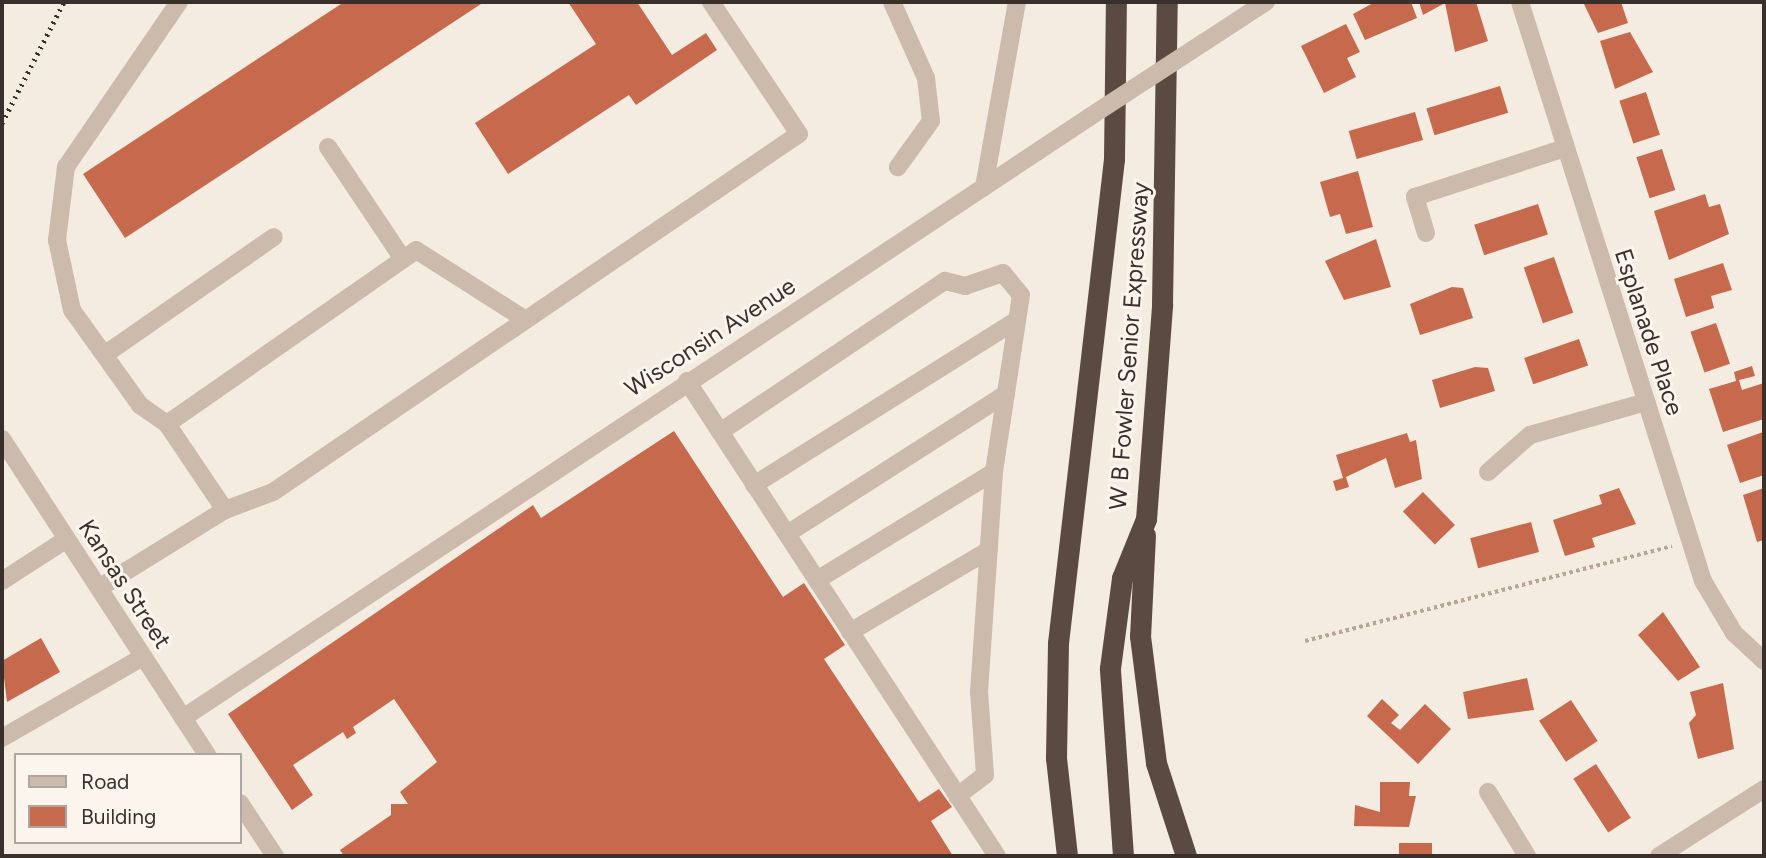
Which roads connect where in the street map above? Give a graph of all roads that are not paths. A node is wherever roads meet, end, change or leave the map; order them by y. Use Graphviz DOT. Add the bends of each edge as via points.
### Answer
graph roads {
  1 [pos="179,2"];
  2 [pos="711,2"];
  3 [pos="892,2"];
  4 [pos="1017,2"];
  5 [pos="1116,2"];
  6 [pos="1167,2"];
  7 [pos="1266,2"];
  8 [pos="1520,2"];
  9 [pos="328,147"];
  10 [pos="1565,148"];
  11 [pos="898,167"];
  12 [pos="984,187"];
  13 [pos="1426,233"];
  14 [pos="274,237"];
  15 [pos="403,259"];
  16 [pos="526,320"];
  17 [pos="1017,320"];
  18 [pos="107,353"];
  19 [pos="687,381"];
  20 [pos="1006,394"];
  21 [pos="1646,401"];
  22 [pos="167,424"];
  23 [pos="720,432"];
  24 [pos="2,439"];
  25 [pos="994,472"];
  26 [pos="1489,472"];
  27 [pos="754,485"];
  28 [pos="225,510"];
  29 [pos="1146,519"];
  30 [pos="787,534"];
  31 [pos="67,539"];
  32 [pos="989,550"];
  33 [pos="817,580"];
  34 [pos="2,581"];
  35 [pos="99,588"];
  36 [pos="850,632"];
  37 [pos="143,657"];
  38 [pos="1764,661"];
  39 [pos="183,718"];
  40 [pos="2,738"];
  41 [pos="206,753"];
  42 [pos="1764,789"];
  43 [pos="1488,792"];
  44 [pos="957,796"];
  45 [pos="242,806"];
  46 [pos="275,856"];
  47 [pos="997,856"];
  48 [pos="1067,856"];
  49 [pos="1123,856"];
  50 [pos="1185,856"];
  51 [pos="1527,856"];
  52 [pos="1659,856"];
  1 -- 18 [label="street" via="66,166 57,240 72,310"];
  2 -- 16 [label="street" via="799,134"];
  3 -- 11 [label="street" via="926,78 931,121"];
  4 -- 12 [label="street"];
  5 -- 48 [label="highway, W B Fowler Senior Expressway" via="1114,159 1058,643 1056,758"];
  6 -- 29 [label="highway, W B Fowler Senior Expressway" via="1162,304"];
  7 -- 12 [label="street, Wisconsin Avenue, bridge"];
  8 -- 10 [label="street, Esplanade Place"];
  9 -- 15 [label="street"];
  10 -- 13 [label="street" via="1415,197"];
  10 -- 21 [label="street, Esplanade Place"];
  12 -- 19 [label="street, Wisconsin Avenue"];
  14 -- 18 [label="street"];
  15 -- 16 [label="street" via="416,250"];
  15 -- 22 [label="street"];
  16 -- 28 [label="street" via="273,492"];
  17 -- 20 [label="street"];
  17 -- 23 [label="street" via="1021,295 1003,273 965,286 946,281"];
  17 -- 27 [label="street"];
  18 -- 22 [label="street" via="141,405"];
  19 -- 23 [label="street"];
  19 -- 39 [label="street, Wisconsin Avenue"];
  20 -- 25 [label="street"];
  20 -- 30 [label="street"];
  21 -- 26 [label="street" via="1530,435"];
  21 -- 38 [label="street, Esplanade Place" via="1703,581 1734,633"];
  22 -- 28 [label="street"];
  23 -- 27 [label="street"];
  24 -- 31 [label="street, Kansas Street"];
  25 -- 32 [label="street"];
  25 -- 33 [label="street"];
  27 -- 30 [label="street"];
  28 -- 35 [label="street"];
  29 -- 49 [label="highway, W B Fowler Senior Expressway" via="1122,578 1110,668"];
  29 -- 50 [label="highway" via="1140,636 1156,763"];
  30 -- 33 [label="street"];
  31 -- 34 [label="street"];
  31 -- 35 [label="street, Kansas Street"];
  32 -- 36 [label="street"];
  32 -- 44 [label="street" via="979,691 985,775"];
  33 -- 36 [label="street"];
  35 -- 37 [label="street, Kansas Street"];
  36 -- 44 [label="street"];
  37 -- 39 [label="street, Kansas Street"];
  37 -- 40 [label="street"];
  39 -- 41 [label="street, Kansas Street"];
  42 -- 52 [label="street"];
  43 -- 51 [label="street"];
  44 -- 47 [label="street"];
  45 -- 46 [label="street"];
}
